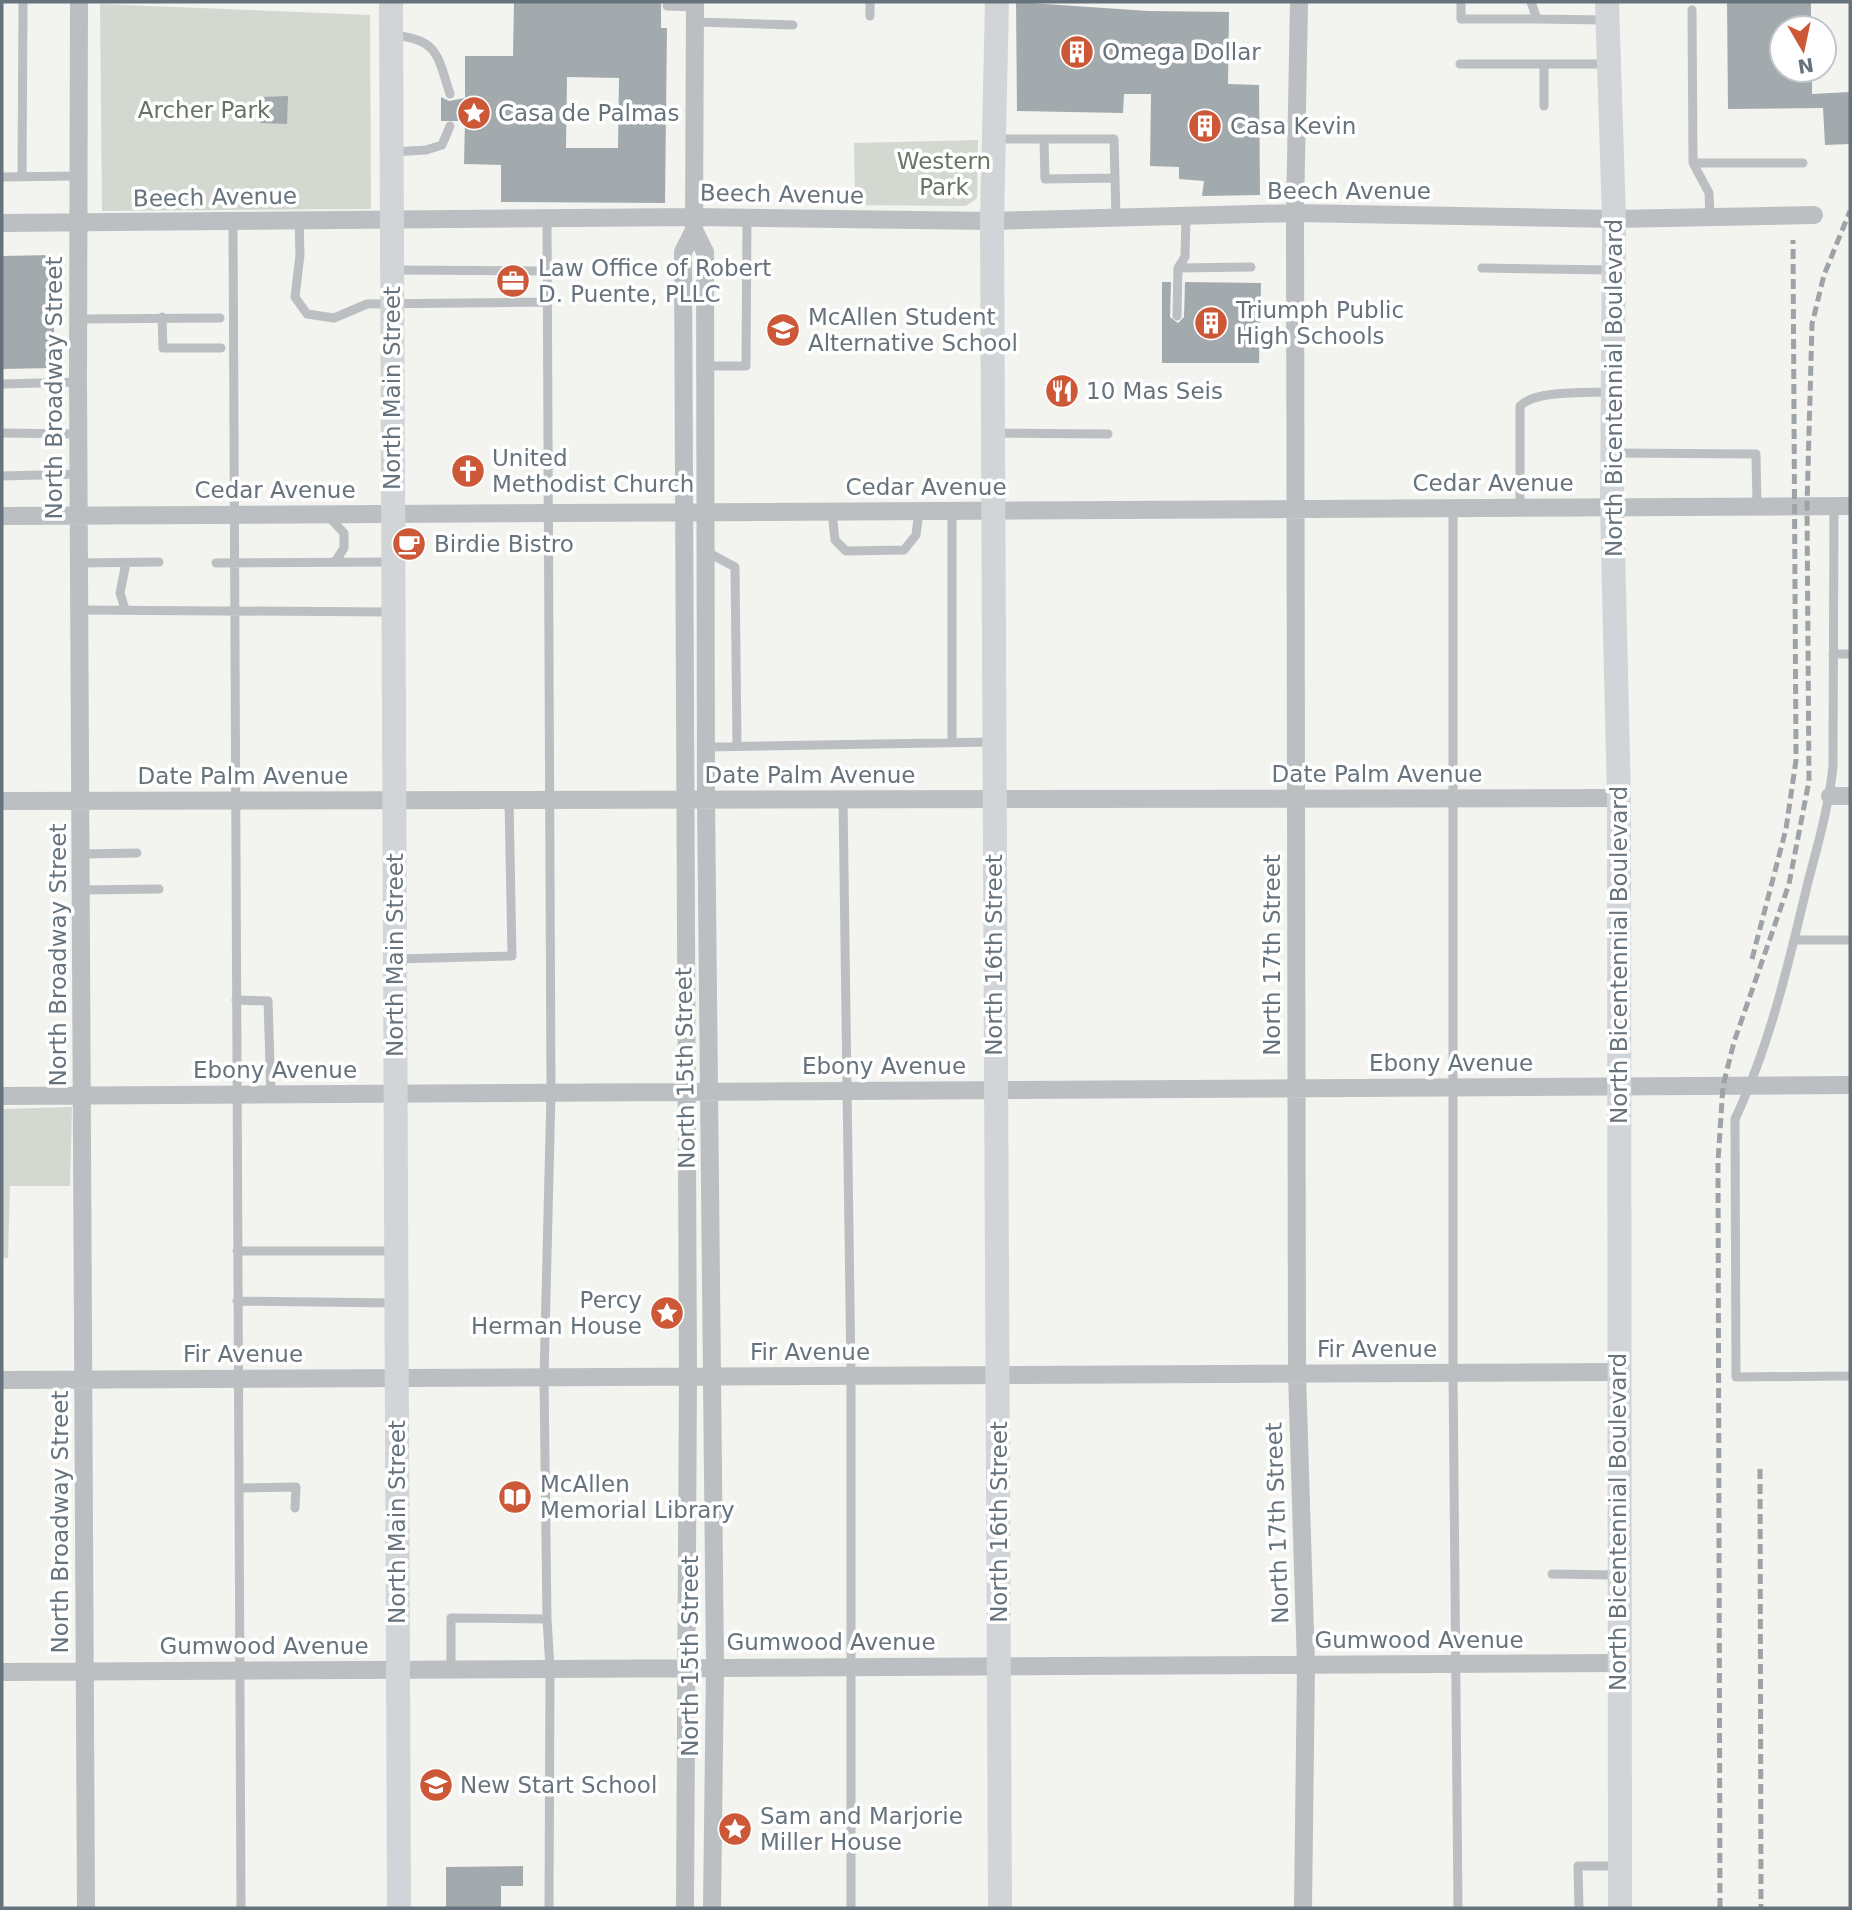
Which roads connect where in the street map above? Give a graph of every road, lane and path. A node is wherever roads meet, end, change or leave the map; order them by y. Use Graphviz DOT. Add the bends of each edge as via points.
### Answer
graph roads {
  1 [pos="23,2"];
  2 [pos="79,2"];
  3 [pos="391,2"];
  4 [pos="870,2"];
  5 [pos="997,2"];
  6 [pos="1299,2"];
  7 [pos="1461,2"];
  8 [pos="1531,2"];
  9 [pos="667,6"];
  10 [pos="695,10"];
  11 [pos="1692,10"];
  12 [pos="1608,11"];
  13 [pos="870,16"];
  14 [pos="1537,19"];
  15 [pos="793,25"];
  16 [pos="391,34"];
  17 [pos="1461,64"];
  18 [pos="1544,64"];
  19 [pos="1609,64"];
  20 [pos="450,94"];
  21 [pos="1544,106"];
  22 [pos="450,126"];
  23 [pos="994,139"];
  24 [pos="1044,139"];
  25 [pos="391,152"];
  26 [pos="1693,163"];
  27 [pos="1802,163"];
  28 [pos="23,176"];
  29 [pos="78,176"];
  30 [pos="2,177"];
  31 [pos="1115,178"];
  32 [pos="1295,213"];
  33 [pos="1814,215"];
  34 [pos="1186,216"];
  35 [pos="1710,217"];
  36 [pos="547,218"];
  37 [pos="747,218"];
  38 [pos="1116,218"];
  39 [pos="391,219"];
  40 [pos="1614,219"];
  41 [pos="299,220"];
  42 [pos="233,221"];
  43 [pos="992,221"];
  44 [pos="2,223"];
  45 [pos="77,223"];
  46 [pos="694,224"];
  47 [pos="1251,267"];
  48 [pos="1178,268"];
  49 [pos="1482,268"];
  50 [pos="392,270"];
  51 [pos="1614,270"];
  52 [pos="547,271"];
  53 [pos="547,302"];
  54 [pos="392,303"];
  55 [pos="1177,316"];
  56 [pos="162,317"];
  57 [pos="220,318"];
  58 [pos="78,319"];
  59 [pos="220,348"];
  60 [pos="706,366"];
  61 [pos="78,382"];
  62 [pos="2,384"];
  63 [pos="1613,392"];
  64 [pos="2,433"];
  65 [pos="994,433"];
  66 [pos="78,434"];
  67 [pos="1108,434"];
  68 [pos="1612,453"];
  69 [pos="78,474"];
  70 [pos="2,476"];
  71 [pos="1757,506"];
  72 [pos="1842,506"];
  73 [pos="1612,507"];
  74 [pos="1453,508"];
  75 [pos="1520,508"];
  76 [pos="1296,509"];
  77 [pos="919,511"];
  78 [pos="952,511"];
  79 [pos="995,511"];
  80 [pos="707,512"];
  81 [pos="832,512"];
  82 [pos="547,513"];
  83 [pos="684,513"];
  84 [pos="327,514"];
  85 [pos="393,514"];
  86 [pos="234,515"];
  87 [pos="2,516"];
  88 [pos="78,516"];
  89 [pos="707,552"];
  90 [pos="159,562"];
  91 [pos="335,562"];
  92 [pos="393,562"];
  93 [pos="127,563"];
  94 [pos="216,563"];
  95 [pos="234,563"];
  96 [pos="79,564"];
  97 [pos="125,608"];
  98 [pos="79,610"];
  99 [pos="235,611"];
  100 [pos="392,612"];
  101 [pos="1833,654"];
  102 [pos="1850,654"];
  103 [pos="952,742"];
  104 [pos="994,742"];
  105 [pos="737,745"];
  106 [pos="706,747"];
  107 [pos="1830,796"];
  108 [pos="1850,796"];
  109 [pos="1296,798"];
  110 [pos="1453,798"];
  111 [pos="1619,798"];
  112 [pos="843,799"];
  113 [pos="994,799"];
  114 [pos="394,800"];
  115 [pos="509,800"];
  116 [pos="547,800"];
  117 [pos="684,800"];
  118 [pos="706,800"];
  119 [pos="2,801"];
  120 [pos="82,801"];
  121 [pos="237,801"];
  122 [pos="137,853"];
  123 [pos="83,854"];
  124 [pos="159,889"];
  125 [pos="82,890"];
  126 [pos="1795,940"];
  127 [pos="1850,940"];
  128 [pos="395,959"];
  129 [pos="236,1000"];
  130 [pos="1751,1084"];
  131 [pos="1850,1085"];
  132 [pos="1620,1087"];
  133 [pos="1453,1088"];
  134 [pos="1297,1089"];
  135 [pos="995,1090"];
  136 [pos="685,1091"];
  137 [pos="710,1091"];
  138 [pos="844,1091"];
  139 [pos="551,1093"];
  140 [pos="395,1094"];
  141 [pos="83,1095"];
  142 [pos="235,1095"];
  143 [pos="271,1095"];
  144 [pos="2,1096"];
  145 [pos="237,1251"];
  146 [pos="396,1251"];
  147 [pos="237,1301"];
  148 [pos="396,1303"];
  149 [pos="1618,1372"];
  150 [pos="1452,1373"];
  151 [pos="1297,1374"];
  152 [pos="851,1376"];
  153 [pos="998,1376"];
  154 [pos="1850,1376"];
  155 [pos="688,1377"];
  156 [pos="713,1377"];
  157 [pos="239,1378"];
  158 [pos="544,1378"];
  159 [pos="396,1379"];
  160 [pos="2,1380"];
  161 [pos="84,1380"];
  162 [pos="239,1488"];
  163 [pos="295,1508"];
  164 [pos="1552,1574"];
  165 [pos="1618,1575"];
  166 [pos="547,1619"];
  167 [pos="1619,1663"];
  168 [pos="1455,1664"];
  169 [pos="1306,1665"];
  170 [pos="688,1667"];
  171 [pos="715,1667"];
  172 [pos="850,1667"];
  173 [pos="1000,1667"];
  174 [pos="550,1669"];
  175 [pos="398,1670"];
  176 [pos="451,1670"];
  177 [pos="238,1671"];
  178 [pos="2,1672"];
  179 [pos="85,1672"];
  180 [pos="1620,1866"];
  181 [pos="86,1908"];
  182 [pos="241,1908"];
  183 [pos="399,1908"];
  184 [pos="548,1908"];
  185 [pos="685,1908"];
  186 [pos="712,1908"];
  187 [pos="850,1908"];
  188 [pos="1000,1908"];
  189 [pos="1303,1908"];
  190 [pos="1458,1908"];
  191 [pos="1579,1908"];
  192 [pos="1620,1908"];
  1 -- 28 [label="lane"];
  2 -- 29 [label="street, North Broadway Street"];
  3 -- 16 [label="street, North Main Street"];
  4 -- 13 [label="lane"];
  5 -- 23 [label="street, North 16th Street"];
  6 -- 32 [label="street, North 17th Street"];
  7 -- 14 [label="lane" via="1461,19"];
  8 -- 14 [label="lane"];
  9 -- 10 [label="lane"];
  10 -- 15 [label="lane"];
  10 -- 46 [label="street, North 15th Street"];
  11 -- 26 [label="lane"];
  12 -- 14 [label="lane"];
  12 -- 19 [label="street, North Bicentennial Boulevard"];
  16 -- 20 [label="lane" via="416,37 434,49"];
  16 -- 25 [label="street, North Main Street"];
  17 -- 18 [label="lane"];
  18 -- 19 [label="lane"];
  18 -- 21 [label="lane"];
  19 -- 40 [label="street, North Bicentennial Boulevard"];
  22 -- 25 [label="lane" via="442,145"];
  23 -- 24 [label="lane"];
  23 -- 43 [label="street, North 16th Street"];
  24 -- 31 [label="lane" via="1114,139"];
  24 -- 31 [label="lane" via="1045,179"];
  25 -- 39 [label="street, North Main Street"];
  26 -- 27 [label="lane"];
  26 -- 35 [label="lane" via="1709,192"];
  28 -- 29 [label="lane"];
  28 -- 30 [label="lane"];
  29 -- 45 [label="street, North Broadway Street"];
  31 -- 38 [label="lane"];
  32 -- 34 [label="street, Beech Avenue"];
  32 -- 40 [label="street, Beech Avenue"];
  32 -- 76 [label="street, North 17th Street"];
  33 -- 35 [label="street, Beech Avenue"];
  34 -- 38 [label="street, Beech Avenue"];
  34 -- 48 [label="lane" via="1185,257"];
  35 -- 40 [label="street, Beech Avenue"];
  36 -- 39 [label="street, Beech Avenue"];
  36 -- 46 [label="street, Beech Avenue"];
  36 -- 52 [label="lane"];
  37 -- 43 [label="street, Beech Avenue"];
  37 -- 46 [label="street, Beech Avenue"];
  37 -- 60 [label="lane" via="746,366"];
  38 -- 43 [label="street, Beech Avenue"];
  39 -- 41 [label="street, Beech Avenue"];
  39 -- 50 [label="street, North Main Street"];
  40 -- 51 [label="street, North Bicentennial Boulevard"];
  41 -- 42 [label="street, Beech Avenue"];
  41 -- 54 [label="lane" via="295,296 307,314 334,318 367,304"];
  42 -- 45 [label="street, Beech Avenue"];
  42 -- 86 [label="lane"];
  43 -- 65 [label="street, North 16th Street"];
  44 -- 45 [label="street, Beech Avenue"];
  45 -- 58 [label="street, North Broadway Street"];
  46 -- 60 [label="street, North 15th Street" via="705,252"];
  46 -- 83 [label="street, North 15th Street" via="683,252"];
  47 -- 48 [label="lane"];
  48 -- 55 [label="lane"];
  49 -- 51 [label="lane"];
  50 -- 52 [label="lane"];
  50 -- 54 [label="street, North Main Street"];
  51 -- 63 [label="street, North Bicentennial Boulevard"];
  52 -- 53 [label="lane"];
  53 -- 54 [label="lane"];
  53 -- 82 [label="lane"];
  54 -- 85 [label="street, North Main Street"];
  56 -- 57 [label="lane"];
  56 -- 58 [label="lane"];
  56 -- 59 [label="lane" via="163,348"];
  58 -- 61 [label="street, North Broadway Street"];
  60 -- 80 [label="street, North 15th Street"];
  61 -- 62 [label="lane"];
  61 -- 66 [label="street, North Broadway Street"];
  63 -- 68 [label="street, North Bicentennial Boulevard"];
  63 -- 75 [label="lane" via="1547,396 1525,400 1520,406"];
  64 -- 66 [label="lane"];
  65 -- 67 [label="lane"];
  65 -- 79 [label="street, North 16th Street"];
  66 -- 69 [label="street, North Broadway Street"];
  68 -- 71 [label="lane" via="1756,454"];
  68 -- 73 [label="street, North Bicentennial Boulevard"];
  69 -- 70 [label="lane"];
  69 -- 88 [label="street, North Broadway Street"];
  71 -- 72 [label="street, Cedar Avenue"];
  71 -- 73 [label="street, Cedar Avenue"];
  72 -- 101 [label="lane"];
  73 -- 75 [label="street, Cedar Avenue"];
  73 -- 111 [label="street, North Bicentennial Boulevard"];
  74 -- 75 [label="street, Cedar Avenue"];
  74 -- 76 [label="street, Cedar Avenue"];
  74 -- 110 [label="lane"];
  76 -- 79 [label="street, Cedar Avenue"];
  76 -- 109 [label="street, North 17th Street"];
  77 -- 78 [label="street, Cedar Avenue"];
  77 -- 81 [label="street, Cedar Avenue"];
  77 -- 81 [label="lane" via="916,535 904,550 846,551 835,540"];
  78 -- 79 [label="street, Cedar Avenue"];
  78 -- 103 [label="lane"];
  79 -- 104 [label="street, North 16th Street"];
  80 -- 81 [label="street, Cedar Avenue"];
  80 -- 83 [label="street, Cedar Avenue"];
  80 -- 89 [label="street, North 15th Street"];
  82 -- 83 [label="street, Cedar Avenue"];
  82 -- 85 [label="street, Cedar Avenue"];
  82 -- 116 [label="lane"];
  83 -- 117 [label="street, North 15th Street"];
  84 -- 85 [label="street, Cedar Avenue"];
  84 -- 86 [label="street, Cedar Avenue"];
  84 -- 91 [label="lane" via="344,533 344,548"];
  85 -- 92 [label="street, North Main Street"];
  86 -- 88 [label="street, Cedar Avenue"];
  86 -- 95 [label="lane"];
  87 -- 88 [label="street, Cedar Avenue"];
  88 -- 96 [label="street, North Broadway Street"];
  89 -- 105 [label="lane" via="734,567"];
  89 -- 106 [label="street, North 15th Street"];
  90 -- 93 [label="lane"];
  91 -- 92 [label="lane"];
  91 -- 95 [label="lane"];
  92 -- 100 [label="street, North Main Street"];
  93 -- 96 [label="lane"];
  93 -- 97 [label="lane" via="120,593"];
  94 -- 95 [label="lane"];
  95 -- 99 [label="lane"];
  96 -- 98 [label="street, North Broadway Street"];
  97 -- 98 [label="lane"];
  97 -- 99 [label="lane"];
  98 -- 120 [label="street, North Broadway Street"];
  99 -- 100 [label="lane"];
  99 -- 121 [label="lane"];
  100 -- 114 [label="street, North Main Street"];
  101 -- 102 [label="lane"];
  101 -- 107 [label="lane"];
  103 -- 104 [label="lane"];
  103 -- 105 [label="lane"];
  104 -- 113 [label="street, North 16th Street"];
  105 -- 106 [label="lane"];
  106 -- 118 [label="street, North 15th Street"];
  107 -- 108 [label="street"];
  107 -- 126 [label="lane"];
  109 -- 110 [label="street, Date Palm Avenue"];
  109 -- 113 [label="street, Date Palm Avenue"];
  109 -- 134 [label="street, North 17th Street"];
  110 -- 111 [label="street, Date Palm Avenue"];
  110 -- 133 [label="lane"];
  111 -- 132 [label="street, North Bicentennial Boulevard"];
  112 -- 113 [label="street, Date Palm Avenue"];
  112 -- 118 [label="street, Date Palm Avenue"];
  112 -- 138 [label="lane"];
  113 -- 135 [label="street, North 16th Street"];
  114 -- 115 [label="street, Date Palm Avenue"];
  114 -- 121 [label="street, Date Palm Avenue"];
  114 -- 128 [label="street, North Main Street"];
  115 -- 116 [label="street, Date Palm Avenue"];
  115 -- 128 [label="lane" via="512,956"];
  116 -- 117 [label="street, Date Palm Avenue"];
  116 -- 139 [label="lane"];
  117 -- 118 [label="street, Date Palm Avenue"];
  117 -- 136 [label="street, North 15th Street"];
  118 -- 137 [label="street, North 15th Street"];
  119 -- 120 [label="street, Date Palm Avenue"];
  120 -- 121 [label="street, Date Palm Avenue"];
  120 -- 123 [label="street, North Broadway Street"];
  121 -- 129 [label="lane"];
  122 -- 123 [label="lane"];
  123 -- 125 [label="street, North Broadway Street"];
  124 -- 125 [label="lane"];
  125 -- 141 [label="street, North Broadway Street"];
  126 -- 127 [label="lane"];
  126 -- 130 [label="lane"];
  128 -- 140 [label="street, North Main Street"];
  129 -- 142 [label="lane"];
  129 -- 143 [label="lane" via="268,1000"];
  130 -- 131 [label="street, Ebony Avenue"];
  130 -- 132 [label="street, Ebony Avenue"];
  130 -- 154 [label="lane" via="1735,1119 1736,1377"];
  132 -- 133 [label="street, Ebony Avenue"];
  132 -- 149 [label="street, North Bicentennial Boulevard"];
  133 -- 134 [label="street, Ebony Avenue"];
  133 -- 150 [label="lane"];
  134 -- 135 [label="street, Ebony Avenue"];
  134 -- 151 [label="street, North 17th Street"];
  135 -- 138 [label="street, Ebony Avenue"];
  135 -- 153 [label="street, North 16th Street"];
  136 -- 137 [label="street, Ebony Avenue"];
  136 -- 139 [label="street, Ebony Avenue"];
  136 -- 155 [label="street, North 15th Street"];
  137 -- 138 [label="street, Ebony Avenue"];
  137 -- 156 [label="street, North 15th Street"];
  138 -- 152 [label="lane"];
  139 -- 140 [label="street, Ebony Avenue"];
  139 -- 158 [label="lane"];
  140 -- 143 [label="street, Ebony Avenue"];
  140 -- 146 [label="street, North Main Street"];
  141 -- 142 [label="street, Ebony Avenue"];
  141 -- 144 [label="street, Ebony Avenue"];
  141 -- 161 [label="street, North Broadway Street"];
  142 -- 143 [label="street, Ebony Avenue"];
  142 -- 145 [label="lane"];
  145 -- 146 [label="lane"];
  145 -- 147 [label="lane"];
  146 -- 148 [label="street, North Main Street"];
  147 -- 148 [label="lane"];
  147 -- 157 [label="lane"];
  148 -- 159 [label="street, North Main Street"];
  149 -- 150 [label="street, Fir Avenue"];
  149 -- 165 [label="street, North Bicentennial Boulevard"];
  150 -- 151 [label="street, Fir Avenue"];
  150 -- 168 [label="lane"];
  151 -- 153 [label="street, Fir Avenue"];
  151 -- 169 [label="street, North 17th Street"];
  152 -- 153 [label="street, Fir Avenue"];
  152 -- 156 [label="street, Fir Avenue"];
  152 -- 172 [label="lane"];
  153 -- 173 [label="street, North 16th Street"];
  155 -- 156 [label="street, Fir Avenue"];
  155 -- 158 [label="street, Fir Avenue"];
  155 -- 170 [label="street, North 15th Street"];
  156 -- 171 [label="street, North 15th Street"];
  157 -- 159 [label="street, Fir Avenue"];
  157 -- 161 [label="street, Fir Avenue"];
  157 -- 162 [label="lane"];
  158 -- 159 [label="street, Fir Avenue"];
  158 -- 166 [label="lane"];
  159 -- 175 [label="street, North Main Street"];
  160 -- 161 [label="street, Fir Avenue"];
  161 -- 179 [label="street, North Broadway Street"];
  162 -- 163 [label="lane" via="296,1487"];
  162 -- 177 [label="lane"];
  164 -- 165 [label="lane"];
  165 -- 167 [label="street, North Bicentennial Boulevard"];
  166 -- 174 [label="lane"];
  166 -- 176 [label="lane" via="451,1618"];
  167 -- 168 [label="street, Gumwood Avenue"];
  167 -- 180 [label="street, North Bicentennial Boulevard"];
  168 -- 169 [label="street, Gumwood Avenue"];
  168 -- 190 [label="lane"];
  169 -- 173 [label="street, Gumwood Avenue"];
  169 -- 189 [label="street, North 17th Street"];
  170 -- 171 [label="street, Gumwood Avenue"];
  170 -- 174 [label="street, Gumwood Avenue"];
  170 -- 185 [label="street, North 15th Street"];
  171 -- 172 [label="street, Gumwood Avenue"];
  171 -- 186 [label="street, North 15th Street"];
  172 -- 173 [label="street, Gumwood Avenue"];
  172 -- 187 [label="lane"];
  173 -- 188 [label="street, North 16th Street"];
  174 -- 176 [label="street, Gumwood Avenue"];
  174 -- 184 [label="lane"];
  175 -- 176 [label="street, Gumwood Avenue"];
  175 -- 177 [label="street, Gumwood Avenue"];
  175 -- 183 [label="street, North Main Street"];
  177 -- 179 [label="street, Gumwood Avenue"];
  177 -- 182 [label="lane"];
  178 -- 179 [label="street, Gumwood Avenue"];
  179 -- 181 [label="street, North Broadway Street"];
  180 -- 191 [label="lane" via="1578,1866"];
  180 -- 192 [label="street, North Bicentennial Boulevard"];
}
